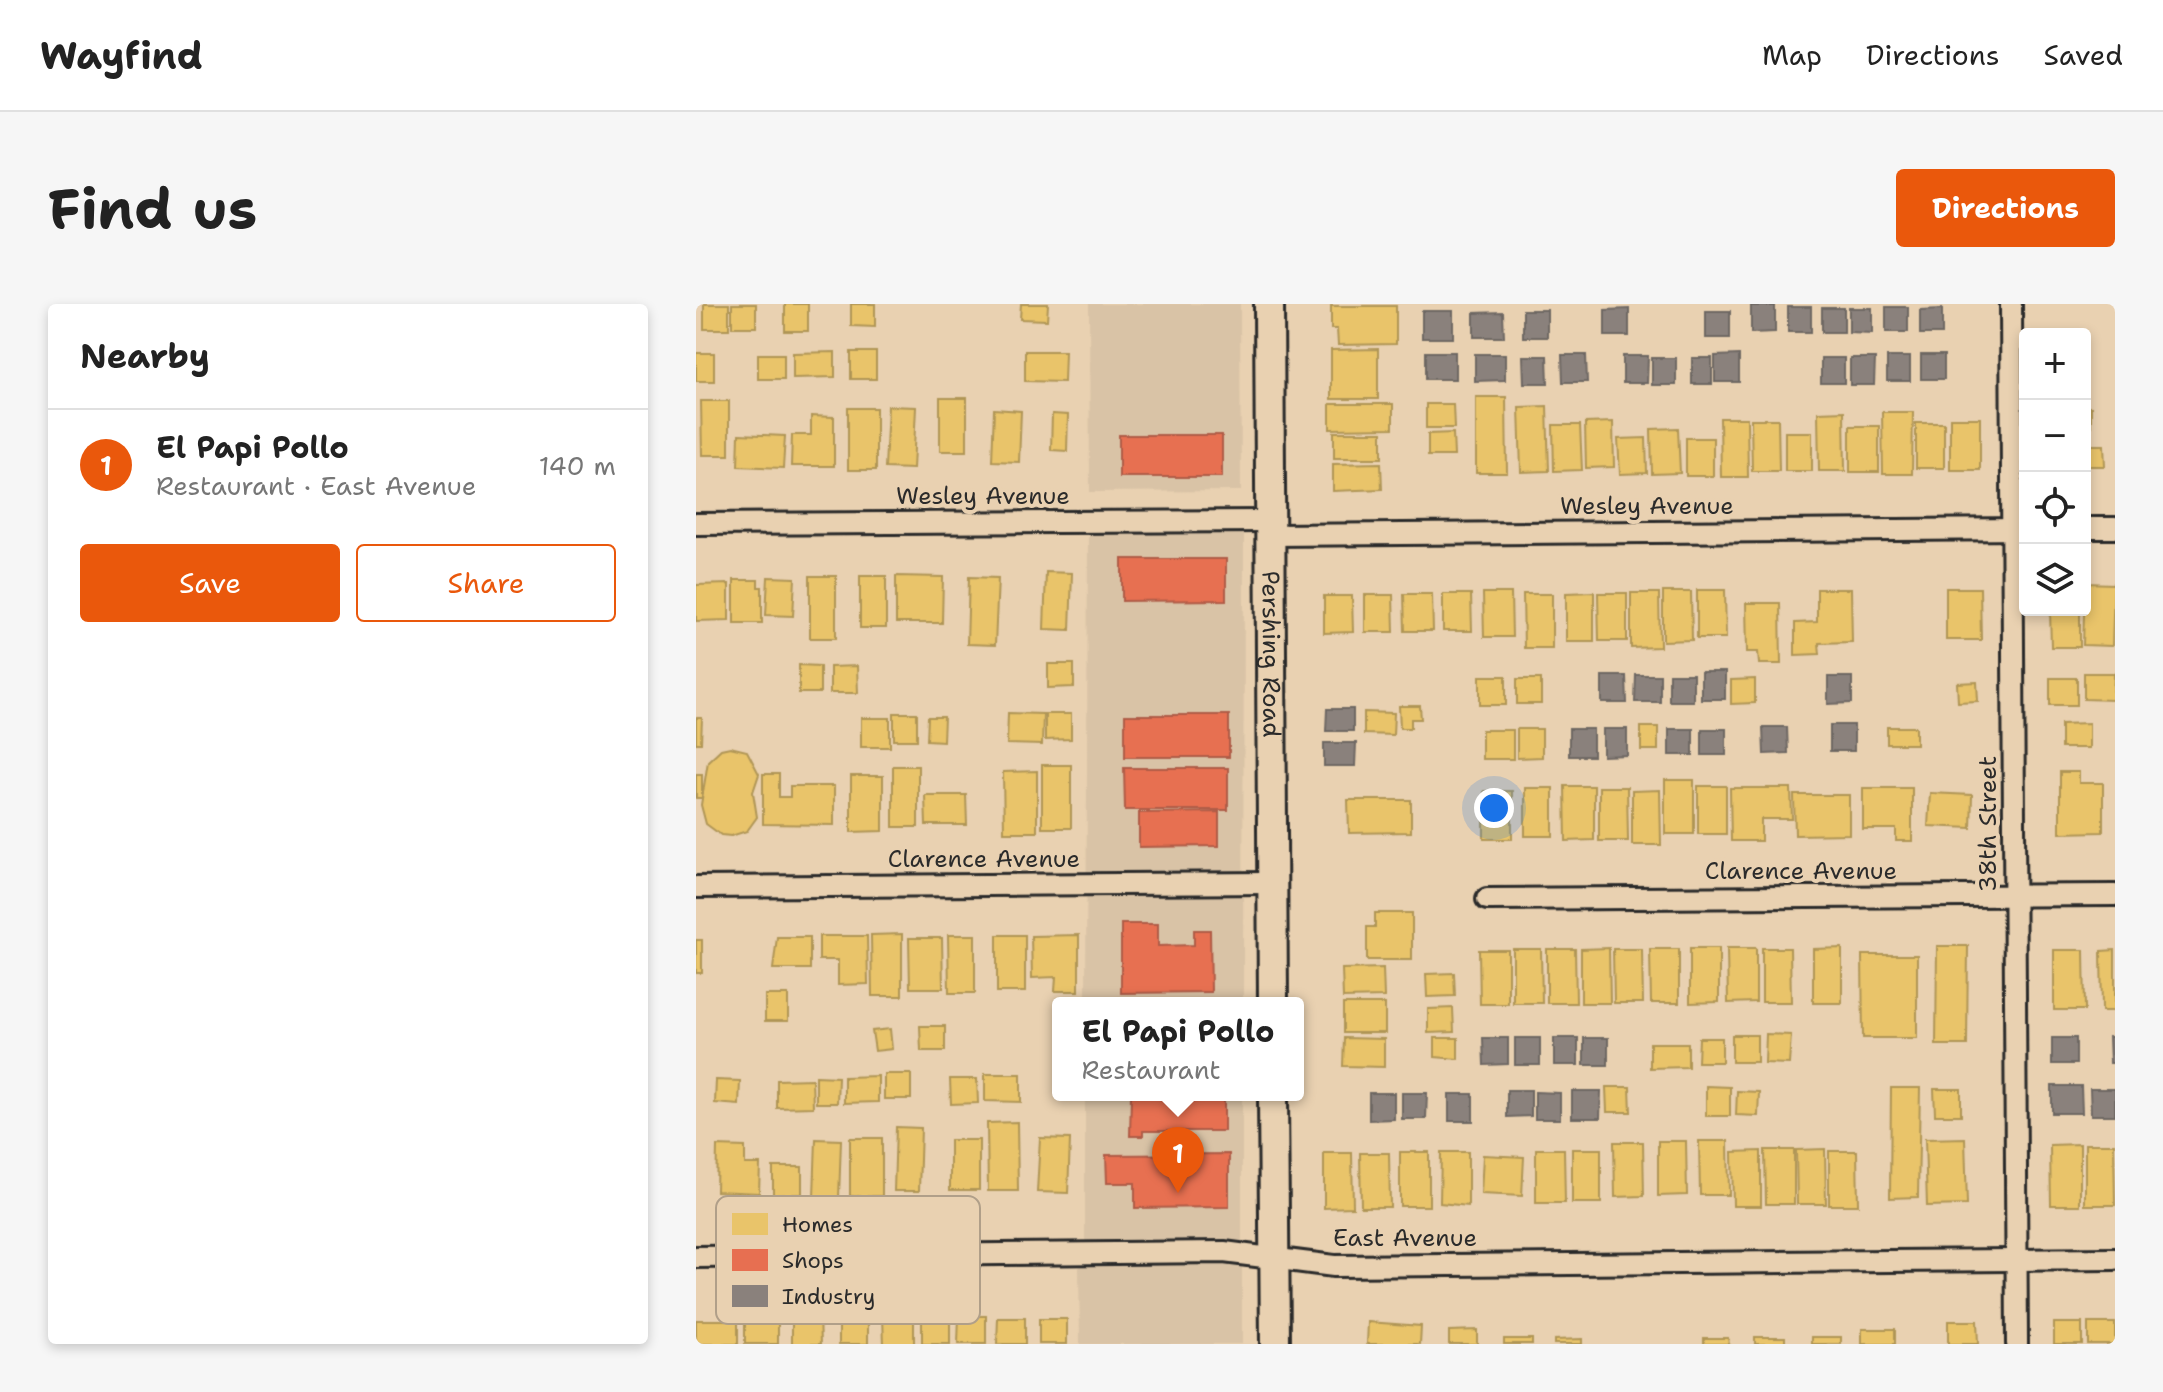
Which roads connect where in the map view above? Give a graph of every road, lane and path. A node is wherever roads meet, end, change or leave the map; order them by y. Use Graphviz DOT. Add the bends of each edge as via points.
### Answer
graph roads {
  1 [pos="1269,304"];
  2 [pos="2011,304"];
  3 [pos="696,524"];
  4 [pos="1270,528"];
  5 [pos="2091,528"];
  6 [pos="2115,528"];
  7 [pos="2019,529"];
  8 [pos="1272,883"];
  9 [pos="696,887"];
  10 [pos="2115,895"];
  11 [pos="2015,896"];
  12 [pos="1487,899"];
  13 [pos="1273,997"];
  14 [pos="1273,1101"];
  15 [pos="980,1254"];
  16 [pos="696,1257"];
  17 [pos="716,1257"];
  18 [pos="1275,1259"];
  19 [pos="2115,1259"];
  20 [pos="2016,1260"];
  21 [pos="1275,1344"];
  22 [pos="2017,1344"];
  1 -- 4 [label="main road, Pershing Road"];
  2 -- 7 [label="street, 38th Street"];
  3 -- 4 [label="street, Wesley Avenue"];
  4 -- 7 [label="street, Wesley Avenue"];
  4 -- 8 [label="main road, Pershing Road"];
  5 -- 6 [label="street"];
  7 -- 11 [label="street, 38th Street"];
  8 -- 9 [label="street, Clarence Avenue"];
  8 -- 13 [label="main road, Pershing Road"];
  10 -- 11 [label="street, Clarence Avenue"];
  11 -- 12 [label="street, Clarence Avenue"];
  11 -- 20 [label="street, 38th Street"];
  14 -- 18 [label="main road"];
  15 -- 18 [label="street, East Avenue" via="1224,1252"];
  16 -- 17 [label="street, East Avenue"];
  18 -- 20 [label="street, East Avenue" via="1334,1266"];
  18 -- 21 [label="main road"];
  19 -- 20 [label="street, East Avenue"];
  20 -- 22 [label="street, 38th Street"];
}
